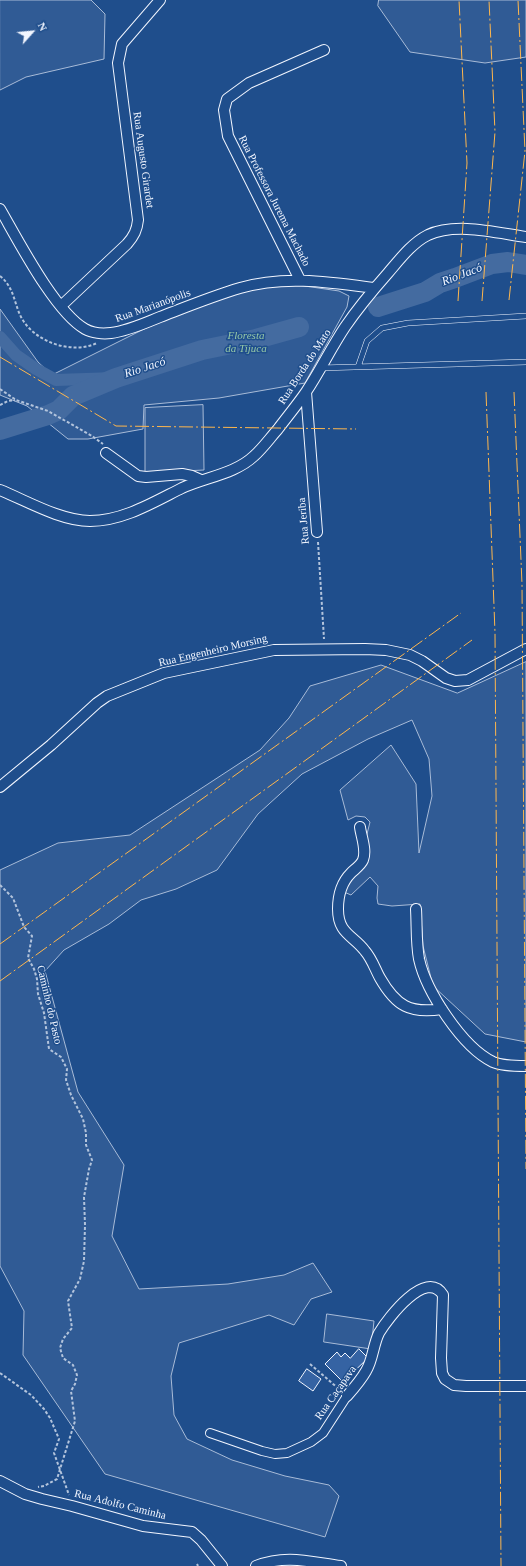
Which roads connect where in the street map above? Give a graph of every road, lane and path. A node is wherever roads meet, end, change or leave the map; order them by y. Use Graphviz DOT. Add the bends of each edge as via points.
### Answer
graph roads {
  1 [pos="160,0"];
  2 [pos="324,50"];
  3 [pos="0,209"];
  4 [pos="526,237"];
  5 [pos="0,276"];
  6 [pos="300,280"];
  7 [pos="374,288"];
  8 [pos="61,306"];
  9 [pos="526,316"];
  10 [pos="111,333"];
  11 [pos="526,362"];
  12 [pos="358,367"];
  13 [pos="319,368"];
  14 [pos="0,389"];
  15 [pos="306,392"];
  16 [pos="16,400"];
  17 [pos="0,405"];
  18 [pos="106,453"];
  19 [pos="201,480"];
  20 [pos="0,490"];
  21 [pos="317,532"];
  22 [pos="325,649"];
  23 [pos="526,649"];
  24 [pos="0,786"];
  25 [pos="360,827"];
  26 [pos="0,885"];
  27 [pos="416,910"];
  28 [pos="442,1009"];
  29 [pos="526,1066"];
  30 [pos="310,1364"];
  31 [pos="0,1373"];
  32 [pos="526,1386"];
  33 [pos="347,1396"];
  34 [pos="210,1433"];
  35 [pos="60,1469"];
  36 [pos="0,1482"];
  37 [pos="34,1487"];
  38 [pos="72,1506"];
  39 [pos="222,1566"];
  40 [pos="256,1566"];
  41 [pos="341,1566"];
  1 -- 8 [label="street, Rua Augusto Girardet" via="122,44 118,63 138,228 127,244"];
  2 -- 6 [label="street, Rua Professora Jurema Machado" via="249,83 227,100 224,110 228,136"];
  3 -- 8 [label="street, Rua Marianópolis"];
  4 -- 7 [label="street, Rua Borda do Mato" via="457,229 430,234 418,240"];
  5 -- 10 [label="path" via="7,282 26,326 59,346 86,347 101,342"];
  6 -- 7 [label="street, Rua Marianópolis"];
  6 -- 10 [label="street, Rua Marianópolis" via="241,287 130,329"];
  7 -- 13 [label="street, Rua Borda do Mato"];
  8 -- 10 [label="street, Rua Marianópolis" via="76,323 87,330"];
  9 -- 12 [label="lane" via="408,323 382,328 367,341"];
  11 -- 12 [label="lane"];
  12 -- 13 [label="lane"];
  13 -- 15 [label="street, Rua Borda do Mato"];
  14 -- 16 [label="path"];
  15 -- 19 [label="street, Rua Borda do Mato" via="254,456 233,470"];
  15 -- 21 [label="street, Rua Jeriba"];
  16 -- 17 [label="path"];
  16 -- 18 [label="path" via="48,411 92,436 103,444"];
  18 -- 19 [label="street" via="138,476 182,474"];
  19 -- 20 [label="street, Rua Borda do Mato" via="139,509 109,519 93,521 65,516"];
  21 -- 22 [label="path, Rua Jeriba"];
  22 -- 23 [label="street, Rua Engenheiro Morsing" via="397,652 416,658 455,681 468,680"];
  22 -- 24 [label="street, Rua Engenheiro Morsing" via="274,650 164,673 107,696 52,745"];
  25 -- 28 [label="street" via="363,859 344,882 338,902 339,922 351,938 366,950 383,983 402,1005 415,1010"];
  26 -- 35 [label="path, Caminho do Pasto" via="12,898 24,927 32,936 28,958 37,979 49,1049 61,1057 67,1069 66,1080 83,1119 86,1144 92,1160 84,1197 84,1261 80,1279 68,1301 72,1328 63,1339 60,1348 63,1358 73,1365 76,1375 71,1391 75,1421"];
  27 -- 28 [label="street" via="420,959 433,994"];
  28 -- 29 [label="street" via="462,1036 493,1062"];
  30 -- 33 [label="path"];
  31 -- 35 [label="path" via="31,1395 50,1418 59,1439 54,1454"];
  32 -- 33 [label="street, Rua Caçapava" via="454,1385 445,1379 441,1358 443,1295 440,1290 432,1287 412,1294 390,1318 379,1334 364,1376"];
  33 -- 34 [label="street, Rua Caçapava" via="322,1433 311,1442 288,1453 262,1451"];
  35 -- 37 [label="path" via="57,1479 52,1483"];
  35 -- 38 [label="path"];
  36 -- 38 [label="street, Rua Adolfo Caminha" via="30,1496"];
  38 -- 39 [label="street, Rua Adolfo Caminha" via="143,1526 192,1532"];
  40 -- 41 [label="street" via="280,1559"];
}
